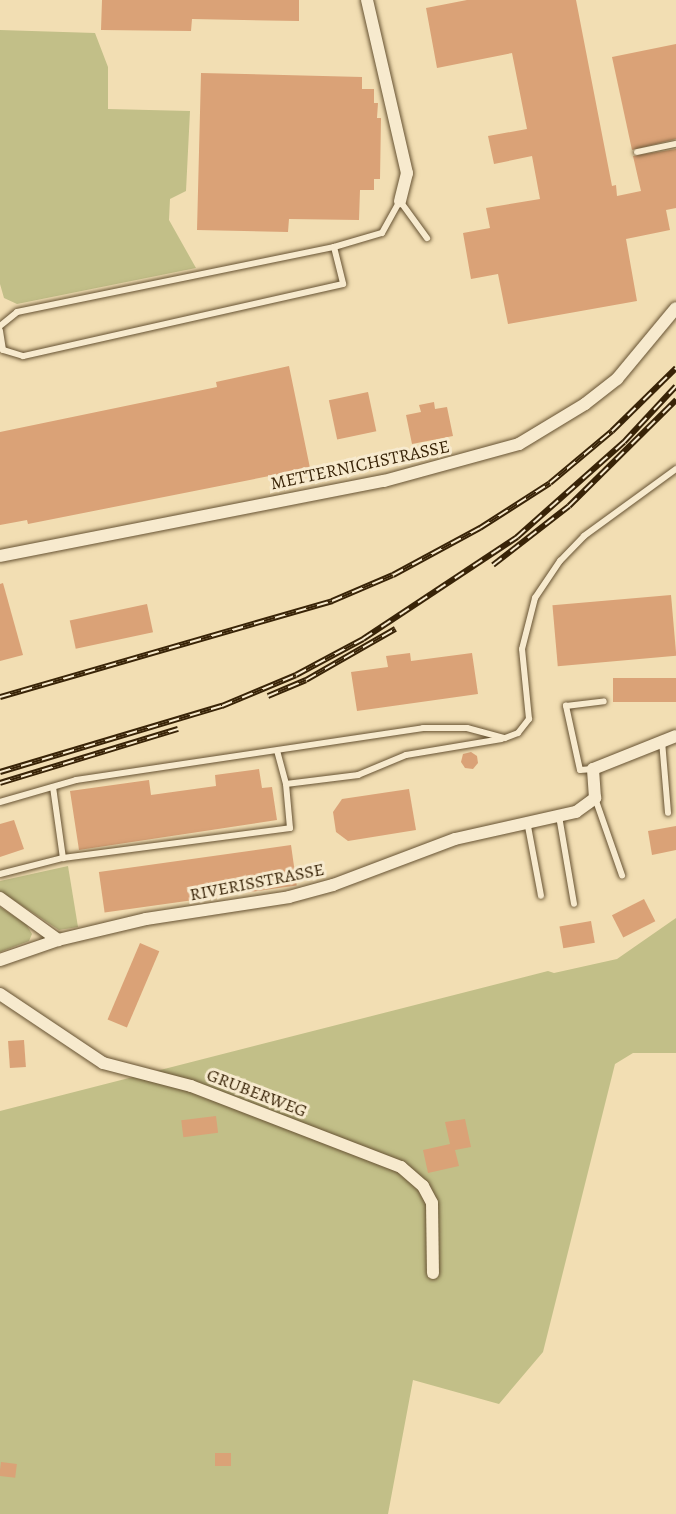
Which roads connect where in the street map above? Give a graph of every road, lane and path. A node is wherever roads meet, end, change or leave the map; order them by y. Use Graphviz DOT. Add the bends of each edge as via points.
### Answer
graph roads {
  1 [pos="367,0"];
  2 [pos="676,144"];
  3 [pos="637,152"];
  4 [pos="400,201"];
  5 [pos="427,238"];
  6 [pos="334,247"];
  7 [pos="676,308"];
  8 [pos="0,328"];
  9 [pos="676,469"];
  10 [pos="0,556"];
  11 [pos="604,701"];
  12 [pos="676,736"];
  13 [pos="505,738"];
  14 [pos="662,740"];
  15 [pos="276,751"];
  16 [pos="594,769"];
  17 [pos="286,784"];
  18 [pos="53,787"];
  19 [pos="596,798"];
  20 [pos="0,802"];
  21 [pos="668,813"];
  22 [pos="559,816"];
  23 [pos="522,821"];
  24 [pos="63,858"];
  25 [pos="0,874"];
  26 [pos="622,875"];
  27 [pos="541,896"];
  28 [pos="0,898"];
  29 [pos="574,904"];
  30 [pos="58,940"];
  31 [pos="0,960"];
  32 [pos="0,994"];
  33 [pos="432,1273"];
  1 -- 4 [label="street" via="407,173"];
  2 -- 3 [label="lane"];
  4 -- 5 [label="lane"];
  4 -- 6 [label="lane" via="382,233"];
  6 -- 8 [label="lane" via="17,312"];
  6 -- 8 [label="lane" via="343,284 23,356 3,350"];
  7 -- 10 [label="street, METTERNICHSTRASSE" via="617,379 585,404 519,444 384,481"];
  9 -- 13 [label="lane" via="584,536 535,598 522,649 529,719 518,733"];
  11 -- 16 [label="lane" via="566,706 580,770"];
  12 -- 14 [label="street"];
  13 -- 15 [label="lane" via="447,726"];
  13 -- 17 [label="lane" via="406,755 358,775"];
  14 -- 16 [label="street"];
  14 -- 21 [label="lane"];
  15 -- 17 [label="lane"];
  15 -- 18 [label="lane"];
  16 -- 19 [label="street"];
  17 -- 24 [label="lane" via="290,828"];
  18 -- 20 [label="lane"];
  18 -- 24 [label="lane"];
  19 -- 22 [label="street, RIVERISSTRASSE" via="576,812"];
  19 -- 26 [label="lane"];
  22 -- 23 [label="street, RIVERISSTRASSE"];
  22 -- 29 [label="lane"];
  23 -- 27 [label="lane"];
  23 -- 30 [label="street, RIVERISSTRASSE" via="413,852 369,873 289,897 146,920"];
  24 -- 25 [label="lane"];
  28 -- 30 [label="street"];
  30 -- 31 [label="street, RIVERISSTRASSE"];
  32 -- 33 [label="street, GRUBERWEG" via="103,1063 191,1086 401,1167 423,1186 432,1203"];
}
